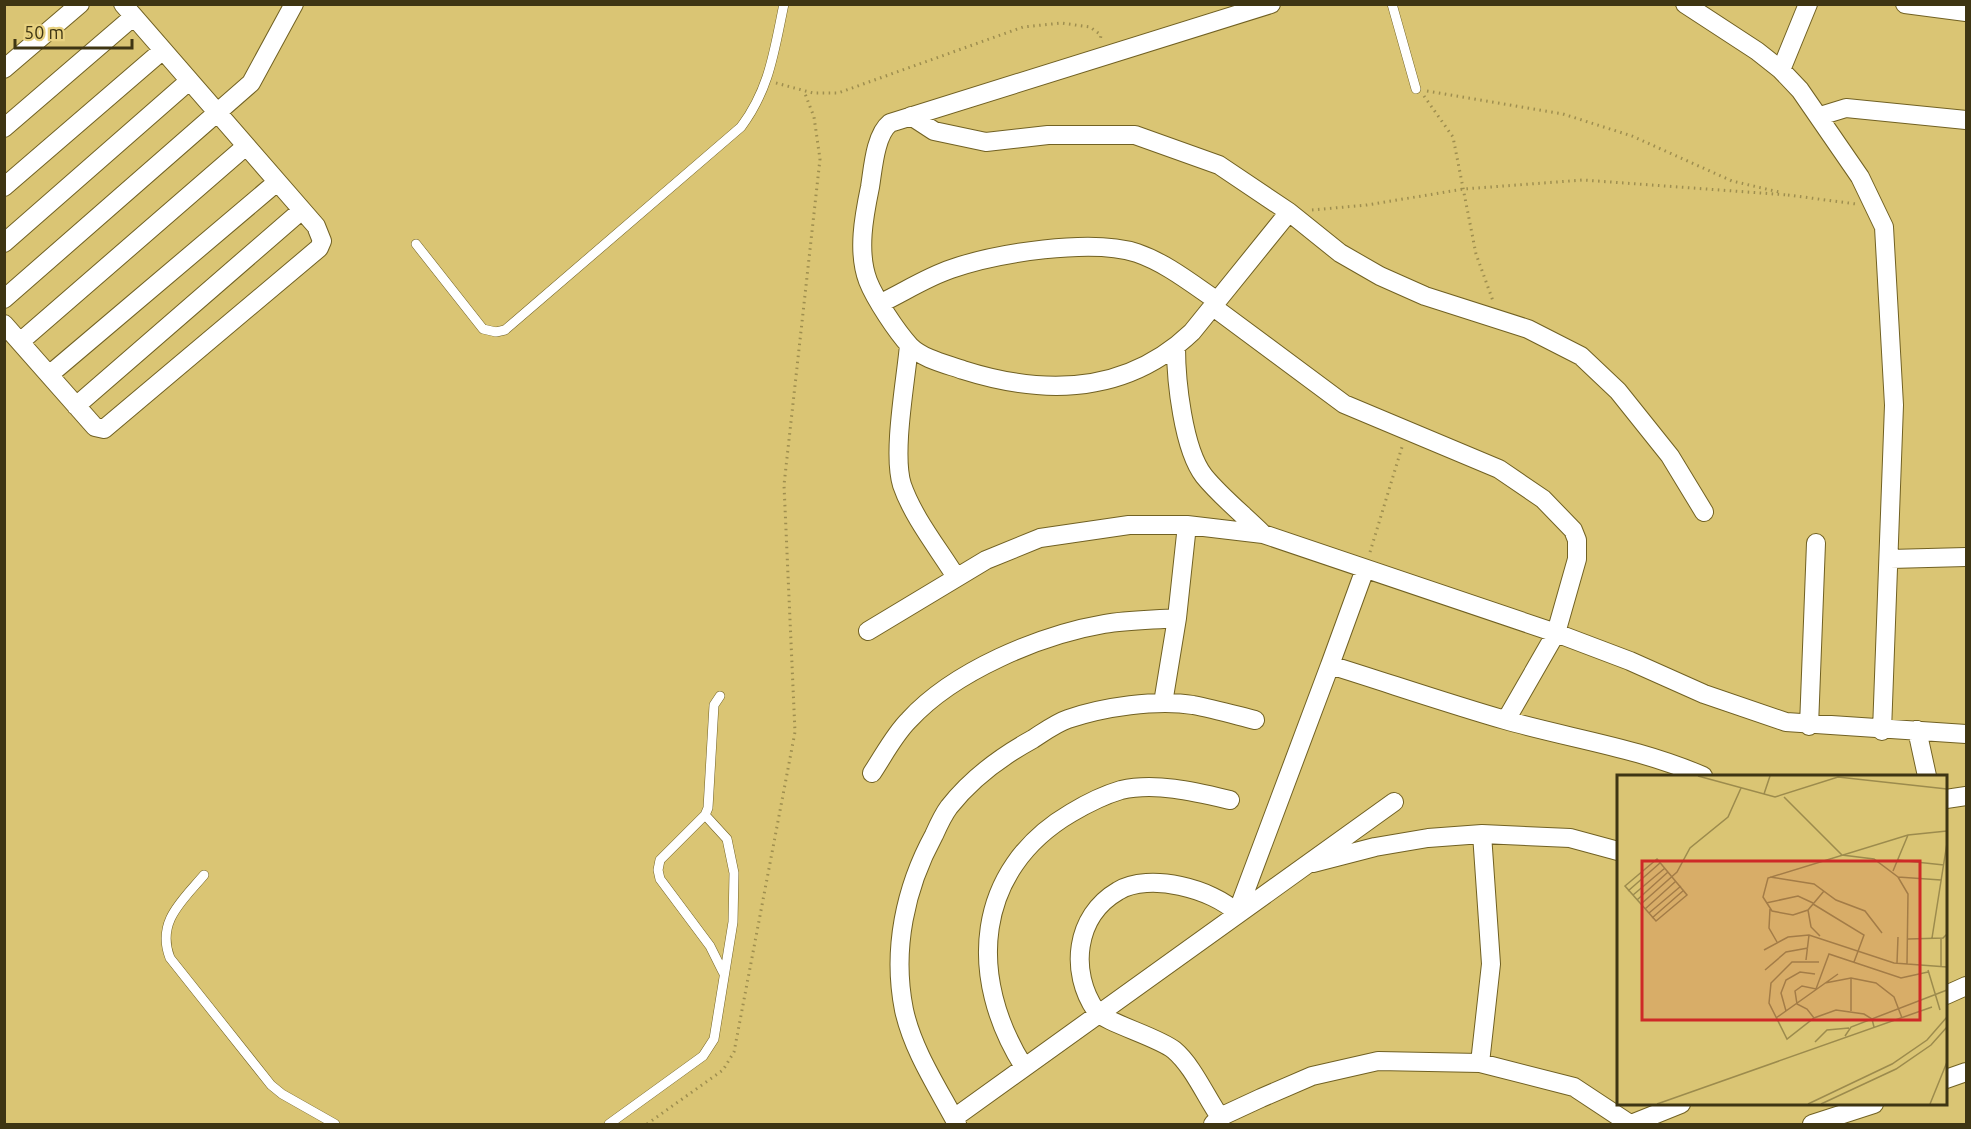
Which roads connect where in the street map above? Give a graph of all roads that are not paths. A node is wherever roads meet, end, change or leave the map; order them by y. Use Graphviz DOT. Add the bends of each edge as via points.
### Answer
graph roads {
  1 [pos="80,4"];
  2 [pos="294,4"];
  3 [pos="784,4"];
  4 [pos="1272,4"];
  5 [pos="1392,4"];
  6 [pos="1685,4"];
  7 [pos="1808,4"];
  8 [pos="1905,4"];
  9 [pos="128,11"];
  10 [pos="1966,12"];
  11 [pos="163,50"];
  12 [pos="4,69"];
  13 [pos="1781,70"];
  14 [pos="189,81"];
  15 [pos="1416,89"];
  16 [pos="217,113"];
  17 [pos="911,116"];
  18 [pos="1820,116"];
  19 [pos="1966,120"];
  20 [pos="4,128"];
  21 [pos="246,146"];
  22 [pos="277,182"];
  23 [pos="4,187"];
  24 [pos="302,210"];
  25 [pos="1289,212"];
  26 [pos="4,243"];
  27 [pos="416,244"];
  28 [pos="4,299"];
  29 [pos="881,303"];
  30 [pos="1214,303"];
  31 [pos="4,324"];
  32 [pos="20,342"];
  33 [pos="909,345"];
  34 [pos="1176,347"];
  35 [pos="49,375"];
  36 [pos="76,406"];
  37 [pos="1704,512"];
  38 [pos="1187,525"];
  39 [pos="1263,534"];
  40 [pos="1816,543"];
  41 [pos="1966,557"];
  42 [pos="1890,559"];
  43 [pos="1365,569"];
  44 [pos="956,577"];
  45 [pos="1178,618"];
  46 [pos="868,631"];
  47 [pos="1556,633"];
  48 [pos="1329,665"];
  49 [pos="720,696"];
  50 [pos="1163,703"];
  51 [pos="1255,720"];
  52 [pos="1506,720"];
  53 [pos="1809,726"];
  54 [pos="1917,730"];
  55 [pos="1882,731"];
  56 [pos="1966,734"];
  57 [pos="872,773"];
  58 [pos="1699,775"];
  59 [pos="1927,775"];
  60 [pos="1966,796"];
  61 [pos="1947,799"];
  62 [pos="1230,800"];
  63 [pos="1394,802"];
  64 [pos="705,815"];
  65 [pos="1482,834"];
  66 [pos="1617,852"];
  67 [pos="1301,866"];
  68 [pos="204,875"];
  69 [pos="1237,912"];
  70 [pos="723,973"];
  71 [pos="1966,986"];
  72 [pos="1947,995"];
  73 [pos="1098,1013"];
  74 [pos="1480,1063"];
  75 [pos="1024,1067"];
  76 [pos="1966,1071"];
  77 [pos="1947,1079"];
  78 [pos="1679,1105"];
  79 [pos="1868,1105"];
  80 [pos="1842,1109"];
  81 [pos="956,1121"];
  82 [pos="1217,1121"];
  83 [pos="335,1125"];
  84 [pos="609,1125"];
  85 [pos="1631,1125"];
  86 [pos="1812,1125"];
  1 -- 12 [label="street"];
  2 -- 16 [label="street" via="251,83"];
  3 -- 27 [label="lane" via="768,80 741,127 505,330 483,329"];
  4 -- 17 [label="street"];
  5 -- 15 [label="lane"];
  6 -- 13 [label="street"];
  7 -- 13 [label="street"];
  8 -- 10 [label="street"];
  9 -- 11 [label="street"];
  9 -- 20 [label="street"];
  11 -- 14 [label="street"];
  11 -- 23 [label="street"];
  13 -- 18 [label="street"];
  14 -- 16 [label="street"];
  14 -- 26 [label="street"];
  16 -- 21 [label="street"];
  16 -- 28 [label="street"];
  17 -- 25 [label="street" via="934,130 986,142 1048,135 1135,135 1219,165"];
  17 -- 29 [label="street" via="890,123 883,131 867,202 863,258 868,281"];
  18 -- 19 [label="street" via="1846,108"];
  18 -- 42 [label="street" via="1876,207 1886,237 1894,405"];
  21 -- 22 [label="street"];
  21 -- 32 [label="street"];
  22 -- 24 [label="street"];
  22 -- 35 [label="street"];
  24 -- 36 [label="street"];
  24 -- 36 [label="street" via="320,234 319,248 109,427 94,427"];
  25 -- 30 [label="street"];
  25 -- 37 [label="street" via="1340,253 1380,276 1425,296 1549,338 1592,365 1670,456"];
  29 -- 30 [label="street" via="951,269 1002,256 1046,249 1109,248 1138,253 1167,266"];
  29 -- 33 [label="street"];
  30 -- 34 [label="street"];
  30 -- 47 [label="street" via="1329,394 1367,415 1499,470 1543,499 1574,530 1577,540 1577,559"];
  31 -- 32 [label="street"];
  32 -- 35 [label="street"];
  33 -- 34 [label="street" via="933,359 992,379 1052,387 1120,376 1158,360"];
  33 -- 44 [label="street" via="901,478 911,503"];
  34 -- 39 [label="street" via="1179,402 1199,468"];
  35 -- 36 [label="street"];
  38 -- 39 [label="street"];
  38 -- 44 [label="street" via="1129,525 1040,538"];
  38 -- 45 [label="street"];
  39 -- 43 [label="street"];
  40 -- 53 [label="street"];
  41 -- 42 [label="street"];
  42 -- 55 [label="street"];
  43 -- 47 [label="street"];
  43 -- 48 [label="street"];
  44 -- 46 [label="street"];
  45 -- 50 [label="street"];
  45 -- 57 [label="street" via="1105,624 1021,648 939,694 909,719"];
  47 -- 52 [label="street"];
  47 -- 53 [label="street" via="1757,714"];
  48 -- 52 [label="street"];
  48 -- 69 [label="street"];
  49 -- 64 [label="lane" via="714,705 710,794"];
  50 -- 51 [label="street" via="1193,705"];
  50 -- 81 [label="street" via="1067,719 1014,749 948,808 917,866 901,936 904,1010 935,1087"];
  52 -- 58 [label="street" via="1618,746"];
  53 -- 55 [label="street"];
  54 -- 55 [label="street"];
  54 -- 56 [label="street"];
  54 -- 59 [label="street"];
  60 -- 61 [label="street"];
  62 -- 75 [label="street" via="1157,788 1122,790 1053,824 1025,849 1005,876 993,904 988,935 996,1008 1009,1044"];
  63 -- 67 [label="street"];
  64 -- 70 [label="lane" via="726,839 734,873 733,922"];
  64 -- 70 [label="lane" via="660,860 657,870 710,946"];
  65 -- 66 [label="street" via="1570,838"];
  65 -- 67 [label="street" via="1428,838"];
  65 -- 74 [label="street" via="1491,964"];
  67 -- 69 [label="street"];
  68 -- 83 [label="lane" via="169,921 165,944 170,958 271,1085"];
  69 -- 73 [label="street"];
  69 -- 73 [label="street" via="1218,897 1183,886 1138,885 1118,890 1084,927 1080,950 1086,990"];
  70 -- 84 [label="lane" via="710,1047"];
  71 -- 72 [label="street"];
  73 -- 75 [label="street"];
  73 -- 82 [label="street" via="1174,1050"];
  74 -- 82 [label="street" via="1378,1061 1312,1076"];
  74 -- 85 [label="street" via="1574,1087"];
  75 -- 81 [label="street"];
  76 -- 77 [label="street"];
  78 -- 85 [label="street"];
  79 -- 80 [label="street"];
  80 -- 86 [label="street"];
}
